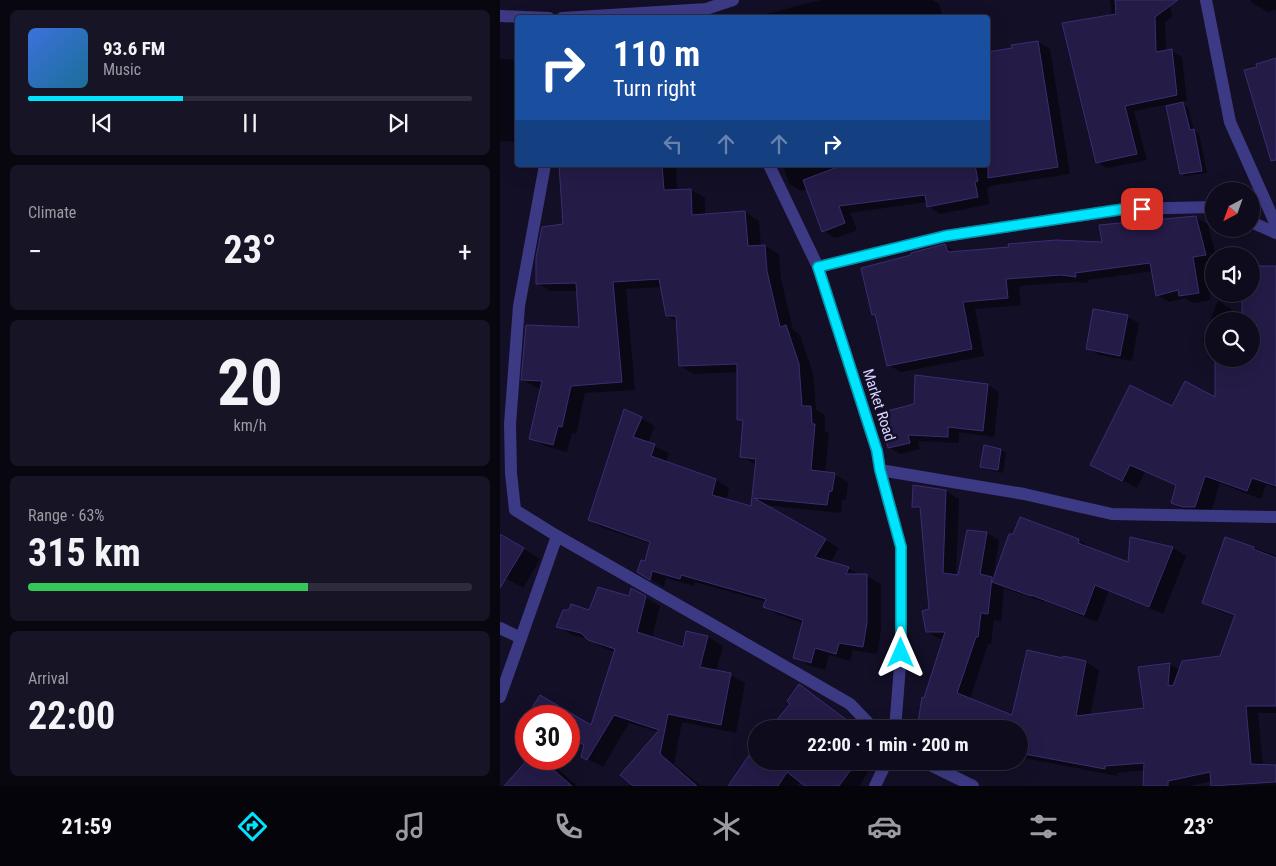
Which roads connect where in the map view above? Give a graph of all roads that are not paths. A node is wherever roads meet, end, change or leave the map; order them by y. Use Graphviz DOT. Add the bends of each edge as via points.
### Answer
graph roads {
  1 [pos="733,0"];
  2 [pos="1206,0"];
  3 [pos="707,13"];
  4 [pos="649,15"];
  5 [pos="500,16"];
  6 [pos="515,17"];
  7 [pos="546,167"];
  8 [pos="770,167"];
  9 [pos="1205,207"];
  10 [pos="1276,225"];
  11 [pos="1260,226"];
  12 [pos="1276,233"];
  13 [pos="818,267"];
  14 [pos="880,470"];
  15 [pos="1276,517"];
  16 [pos="557,536"];
  17 [pos="500,628"];
  18 [pos="520,638"];
  19 [pos="500,697"];
  20 [pos="865,720"];
  21 [pos="896,720"];
  22 [pos="883,770"];
  23 [pos="940,770"];
  24 [pos="875,786"];
  25 [pos="973,786"];
  1 -- 3 [label="street"];
  2 -- 10 [label="street" via="1230,122"];
  3 -- 4 [label="street"];
  5 -- 6 [label="street"];
  7 -- 16 [label="street" via="518,306 510,424 511,473 516,510"];
  8 -- 13 [label="street, Market Road"];
  9 -- 13 [label="street" via="1124,209 945,236"];
  11 -- 12 [label="street"];
  13 -- 14 [label="street, Market Road" via="877,451"];
  14 -- 15 [label="street" via="1024,494 1112,514"];
  14 -- 21 [label="street, Market Road" via="901,547 901,653"];
  16 -- 18 [label="street"];
  16 -- 20 [label="street" via="850,704"];
  17 -- 18 [label="street"];
  18 -- 19 [label="street"];
  22 -- 24 [label="street"];
  23 -- 25 [label="street"];
}
